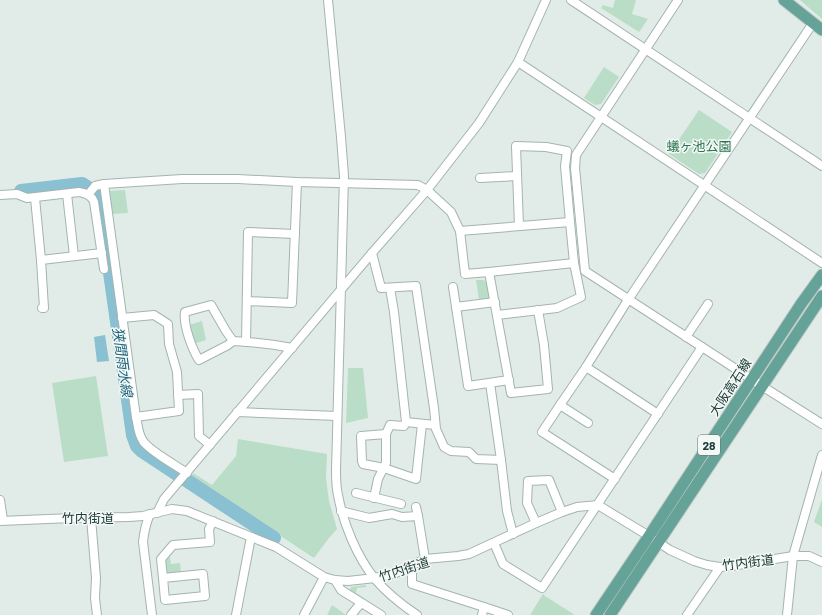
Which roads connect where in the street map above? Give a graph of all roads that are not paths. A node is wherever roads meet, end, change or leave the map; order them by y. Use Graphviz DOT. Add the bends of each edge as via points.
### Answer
graph roads {
  1 [pos="328,0"];
  2 [pos="546,0"];
  3 [pos="571,0"];
  4 [pos="678,0"];
  5 [pos="784,0"];
  6 [pos="813,23"];
  7 [pos="822,30"];
  8 [pos="646,50"];
  9 [pos="518,62"];
  10 [pos="601,117"];
  11 [pos="750,119"];
  12 [pos="822,166"];
  13 [pos="517,176"];
  14 [pos="480,178"];
  15 [pos="297,182"];
  16 [pos="104,184"];
  17 [pos="344,184"];
  18 [pos="705,186"];
  19 [pos="427,190"];
  20 [pos="67,194"];
  21 [pos="0,195"];
  22 [pos="88,195"];
  23 [pos="35,198"];
  24 [pos="570,222"];
  25 [pos="519,226"];
  26 [pos="460,231"];
  27 [pos="295,234"];
  28 [pos="102,253"];
  29 [pos="372,253"];
  30 [pos="74,256"];
  31 [pos="41,260"];
  32 [pos="574,263"];
  33 [pos="822,263"];
  34 [pos="104,269"];
  35 [pos="490,272"];
  36 [pos="822,275"];
  37 [pos="453,287"];
  38 [pos="390,288"];
  39 [pos="340,290"];
  40 [pos="822,296"];
  41 [pos="628,299"];
  42 [pos="247,301"];
  43 [pos="495,302"];
  44 [pos="708,304"];
  45 [pos="456,307"];
  46 [pos="42,308"];
  47 [pos="538,310"];
  48 [pos="497,315"];
  49 [pos="122,318"];
  50 [pos="686,337"];
  51 [pos="233,341"];
  52 [pos="246,342"];
  53 [pos="702,347"];
  54 [pos="292,348"];
  55 [pos="586,367"];
  56 [pos="508,380"];
  57 [pos="752,380"];
  58 [pos="490,383"];
  59 [pos="762,386"];
  60 [pos="178,394"];
  61 [pos="560,404"];
  62 [pos="237,412"];
  63 [pos="658,414"];
  64 [pos="337,416"];
  65 [pos="136,417"];
  66 [pos="406,422"];
  67 [pos="588,423"];
  68 [pos="422,424"];
  69 [pos="822,424"];
  70 [pos="435,425"];
  71 [pos="386,434"];
  72 [pos="210,445"];
  73 [pos="822,455"];
  74 [pos="501,460"];
  75 [pos="384,468"];
  76 [pos="184,476"];
  77 [pos="615,479"];
  78 [pos="356,493"];
  79 [pos="374,498"];
  80 [pos="0,500"];
  81 [pos="401,504"];
  82 [pos="598,505"];
  83 [pos="416,507"];
  84 [pos="341,511"];
  85 [pos="562,512"];
  86 [pos="154,514"];
  87 [pos="418,516"];
  88 [pos="91,518"];
  89 [pos="2,520"];
  90 [pos="213,521"];
  91 [pos="536,523"];
  92 [pos="513,534"];
  93 [pos="251,537"];
  94 [pos="654,540"];
  95 [pos="494,543"];
  96 [pos="793,556"];
  97 [pos="425,559"];
  98 [pos="822,562"];
  99 [pos="410,566"];
  100 [pos="720,566"];
  101 [pos="324,577"];
  102 [pos="163,578"];
  103 [pos="375,578"];
  104 [pos="335,580"];
  105 [pos="361,603"];
  106 [pos="483,611"];
  107 [pos="98,615"];
  108 [pos="152,615"];
  109 [pos="236,615"];
  110 [pos="304,615"];
  111 [pos="351,615"];
  112 [pos="381,615"];
  113 [pos="417,615"];
  114 [pos="508,615"];
  115 [pos="596,615"];
  116 [pos="610,615"];
  117 [pos="687,615"];
  118 [pos="787,615"];
  1 -- 17 [label="street"];
  2 -- 9 [label="street"];
  3 -- 8 [label="street"];
  4 -- 8 [label="street"];
  5 -- 6 [label="main road"];
  6 -- 7 [label="main road"];
  6 -- 11 [label="street"];
  8 -- 10 [label="street"];
  8 -- 11 [label="street"];
  9 -- 10 [label="street"];
  9 -- 19 [label="street" via="479,123"];
  10 -- 18 [label="street"];
  10 -- 41 [label="street" via="576,154 575,168 585,271"];
  11 -- 12 [label="street"];
  11 -- 18 [label="street"];
  13 -- 14 [label="street"];
  13 -- 24 [label="street" via="516,146 566,151"];
  13 -- 25 [label="street"];
  15 -- 16 [label="street" via="182,179"];
  15 -- 17 [label="street"];
  15 -- 27 [label="street"];
  16 -- 22 [label="street" via="95,186"];
  16 -- 49 [label="street"];
  17 -- 19 [label="street" via="418,185"];
  17 -- 39 [label="street"];
  18 -- 33 [label="street"];
  18 -- 41 [label="street"];
  19 -- 26 [label="street" via="450,212"];
  19 -- 29 [label="street"];
  20 -- 22 [label="street" via="84,192"];
  20 -- 23 [label="street"];
  20 -- 30 [label="street"];
  21 -- 23 [label="street" via="17,194"];
  22 -- 28 [label="street" via="94,202"];
  23 -- 31 [label="street"];
  24 -- 25 [label="street"];
  24 -- 32 [label="street"];
  25 -- 26 [label="street"];
  26 -- 35 [label="street" via="465,274"];
  27 -- 42 [label="street" via="292,303"];
  27 -- 42 [label="street" via="248,232"];
  28 -- 30 [label="street"];
  28 -- 34 [label="street"];
  29 -- 38 [label="street" via="381,288"];
  29 -- 39 [label="street"];
  30 -- 31 [label="street"];
  31 -- 46 [label="street"];
  32 -- 35 [label="street"];
  32 -- 47 [label="street" via="581,297 557,308"];
  35 -- 43 [label="street"];
  36 -- 57 [label="main road, 大阪高石線 / 28"];
  37 -- 45 [label="street"];
  38 -- 66 [label="street"];
  38 -- 70 [label="street" via="417,284"];
  39 -- 54 [label="street"];
  39 -- 64 [label="street"];
  40 -- 59 [label="main road, 大阪高石線 / 28"];
  41 -- 50 [label="street"];
  41 -- 55 [label="street"];
  42 -- 52 [label="street"];
  43 -- 45 [label="street"];
  43 -- 48 [label="street"];
  44 -- 50 [label="street"];
  45 -- 58 [label="street" via="468,386"];
  47 -- 48 [label="street"];
  47 -- 56 [label="street" via="548,390 511,394"];
  48 -- 56 [label="street"];
  49 -- 60 [label="street" via="154,315 168,324 169,344 177,372"];
  49 -- 65 [label="street"];
  50 -- 53 [label="street"];
  51 -- 51 [label="street" via="211,304 185,312 191,345 199,360"];
  51 -- 52 [label="street"];
  52 -- 54 [label="street"];
  53 -- 57 [label="street"];
  53 -- 63 [label="street"];
  54 -- 62 [label="street"];
  55 -- 61 [label="street"];
  55 -- 63 [label="street"];
  56 -- 58 [label="street"];
  57 -- 59 [label="street"];
  57 -- 94 [label="main road, 大阪高石線 / 28"];
  58 -- 74 [label="street"];
  59 -- 69 [label="street"];
  59 -- 94 [label="main road, 大阪高石線 / 28" via="705,474"];
  60 -- 65 [label="street" via="179,411"];
  60 -- 72 [label="street" via="198,394 199,436"];
  61 -- 67 [label="street"];
  61 -- 77 [label="street" via="542,432"];
  62 -- 64 [label="street"];
  62 -- 72 [label="street"];
  63 -- 77 [label="street"];
  64 -- 84 [label="street" via="336,470"];
  65 -- 76 [label="street" via="139,434 144,443"];
  66 -- 68 [label="street"];
  66 -- 71 [label="street" via="404,426 390,425"];
  68 -- 70 [label="street"];
  68 -- 75 [label="street" via="416,479"];
  70 -- 74 [label="street" via="444,447 451,451 469,452 476,458"];
  71 -- 75 [label="street"];
  71 -- 75 [label="street" via="361,436 363,464"];
  72 -- 76 [label="street"];
  73 -- 96 [label="street"];
  74 -- 92 [label="street" via="507,511"];
  75 -- 79 [label="street" via="378,478"];
  76 -- 86 [label="street"];
  77 -- 82 [label="street"];
  78 -- 79 [label="street"];
  79 -- 81 [label="street"];
  80 -- 89 [label="street"];
  82 -- 85 [label="street, 竹内街道" via="577,507"];
  82 -- 94 [label="street, 竹内街道"];
  82 -- 95 [label="street" via="542,588 503,564"];
  83 -- 87 [label="street"];
  84 -- 87 [label="street" via="369,518 392,514 402,517"];
  84 -- 103 [label="street" via="353,543"];
  85 -- 91 [label="street, 竹内街道"];
  85 -- 91 [label="street" via="549,480 528,480 527,503"];
  86 -- 88 [label="street, 竹内街道" via="129,518"];
  86 -- 90 [label="street, 竹内街道" via="172,509 187,511"];
  86 -- 108 [label="street" via="145,528 143,542"];
  87 -- 97 [label="street"];
  88 -- 89 [label="street, 竹内街道"];
  88 -- 107 [label="street"];
  90 -- 93 [label="street, 竹内街道"];
  90 -- 102 [label="street" via="209,529 210,542 173,545 161,559"];
  91 -- 92 [label="street, 竹内街道"];
  92 -- 95 [label="street, 竹内街道"];
  93 -- 101 [label="street, 竹内街道" via="276,547"];
  93 -- 109 [label="street"];
  94 -- 100 [label="street, 竹内街道" via="694,561"];
  94 -- 115 [label="main road, 大阪高石線 / 28"];
  94 -- 116 [label="main road, 大阪高石線 / 28"];
  95 -- 97 [label="street, 竹内街道" via="469,554"];
  96 -- 98 [label="street, 竹内街道" via="809,556"];
  96 -- 100 [label="street, 竹内街道"];
  96 -- 118 [label="street"];
  97 -- 99 [label="street, 竹内街道"];
  99 -- 103 [label="street, 竹内街道" via="396,573"];
  99 -- 106 [label="street" via="412,584"];
  100 -- 117 [label="street"];
  101 -- 104 [label="street, 竹内街道"];
  101 -- 110 [label="street"];
  102 -- 102 [label="street" via="165,600 205,596 203,574"];
  103 -- 104 [label="street, 竹内街道"];
  103 -- 113 [label="street"];
  104 -- 105 [label="street" via="341,590"];
  105 -- 111 [label="street"];
  105 -- 112 [label="street"];
  106 -- 114 [label="street"];
}
